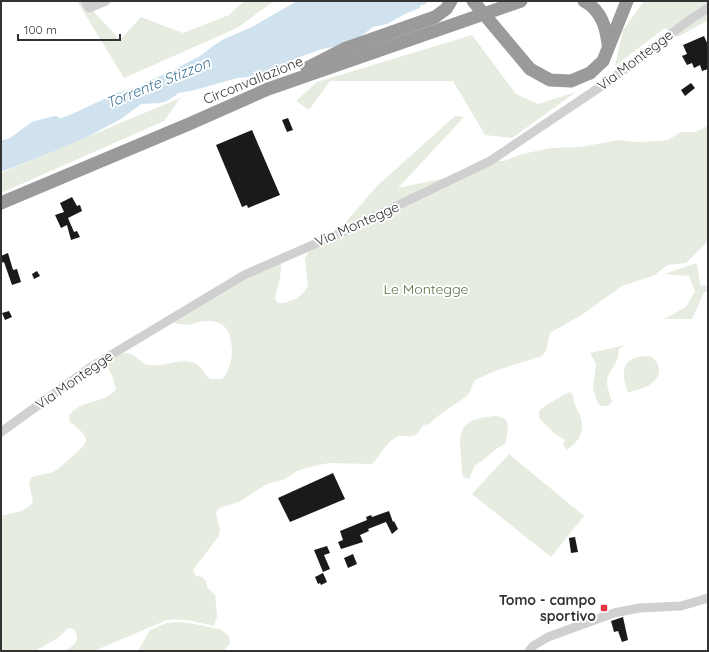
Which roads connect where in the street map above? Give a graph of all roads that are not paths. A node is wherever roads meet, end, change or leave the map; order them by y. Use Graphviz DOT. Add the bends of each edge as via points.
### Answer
graph roads {
  1 [pos="85,1"];
  2 [pos="106,1"];
  3 [pos="451,1"];
  4 [pos="474,1"];
  5 [pos="521,1"];
  6 [pos="584,1"];
  7 [pos="627,1"];
  8 [pos="708,8"];
  9 [pos="609,46"];
  10 [pos="268,89"];
  11 [pos="1,203"];
  12 [pos="1,432"];
  13 [pos="708,598"];
  14 [pos="529,651"];
  1 -- 2 [label="street" via="89,8"];
  3 -- 10 [label="highway" via="435,17 344,49"];
  4 -- 9 [label="highway, bridge" via="530,69 550,80 571,81 590,73 603,61"];
  5 -- 10 [label="highway, Circonvallazione"];
  6 -- 9 [label="highway" via="599,13 607,31"];
  7 -- 9 [label="highway"];
  8 -- 12 [label="street, Via Montegge" via="609,81 490,161 244,275 91,366"];
  10 -- 11 [label="highway, Circonvallazione"];
  13 -- 14 [label="street" via="681,606 639,608 614,613 548,637"];
}
